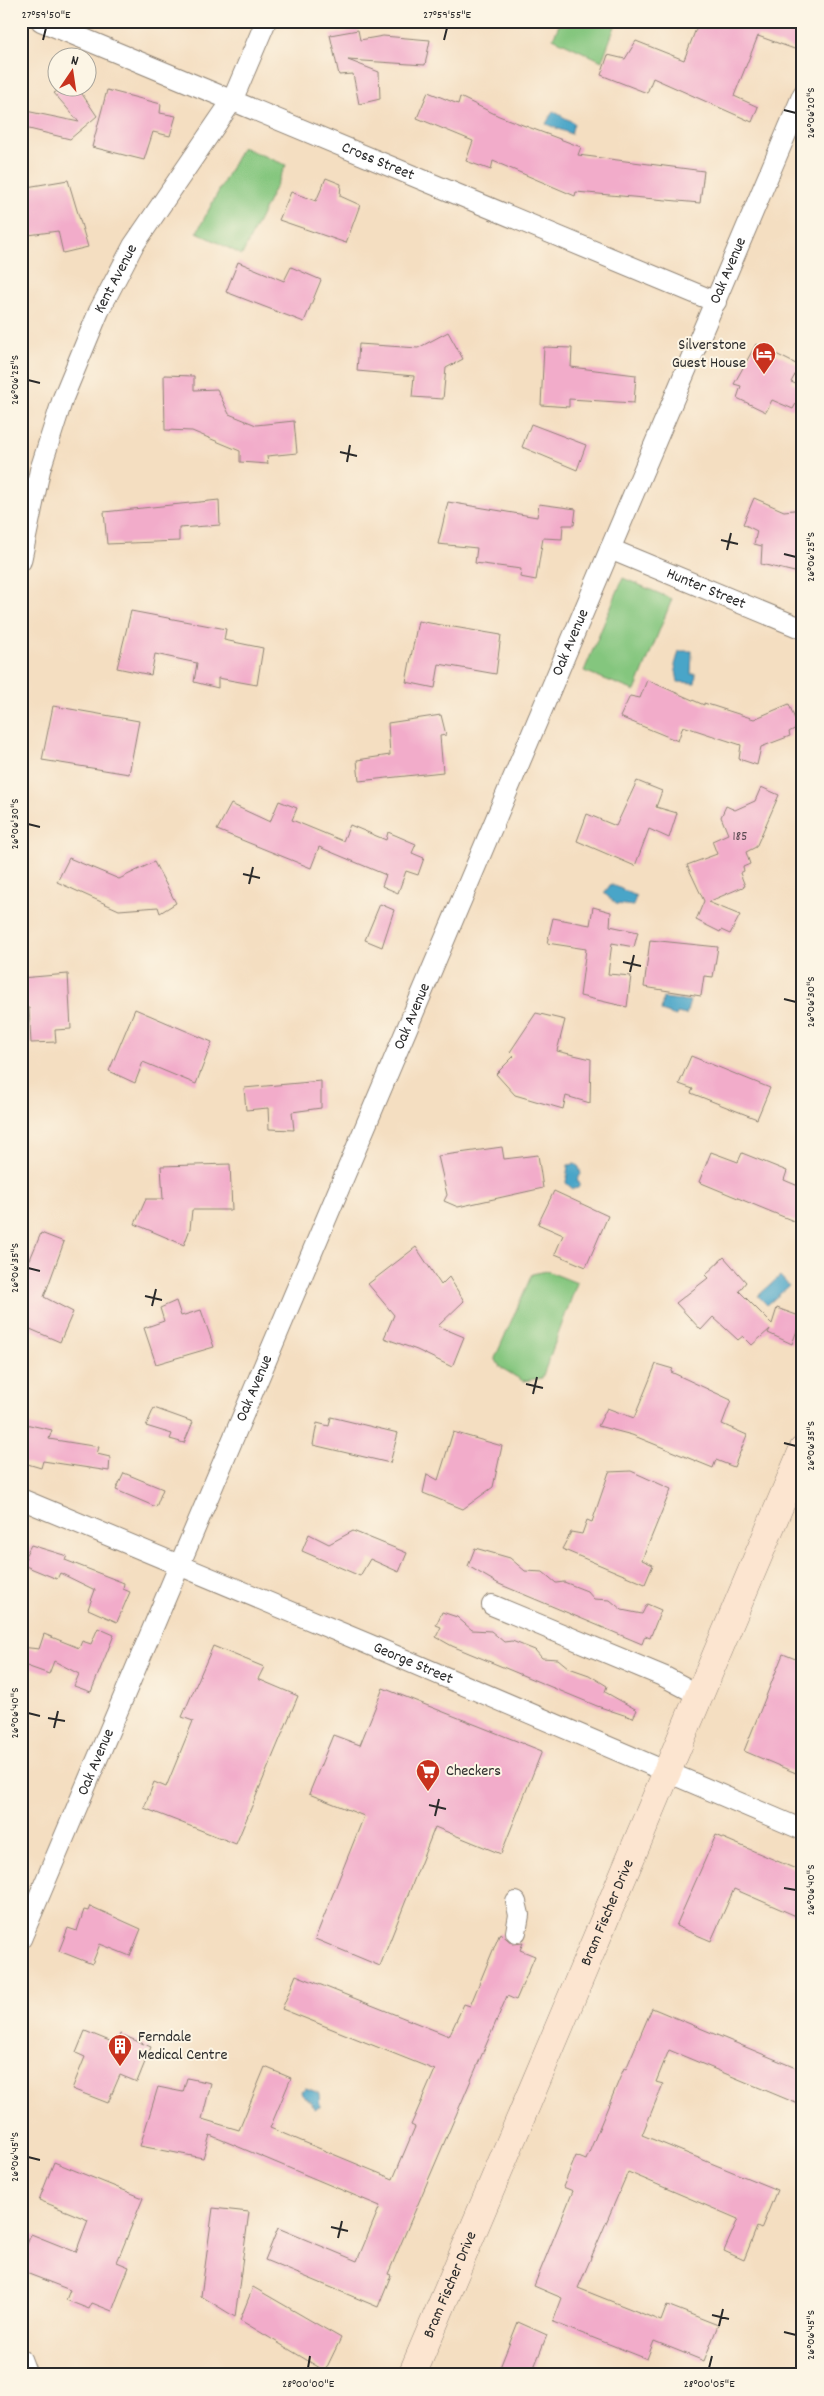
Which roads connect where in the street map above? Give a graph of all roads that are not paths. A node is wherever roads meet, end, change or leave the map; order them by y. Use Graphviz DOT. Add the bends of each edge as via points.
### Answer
graph roads {
  1 [pos="41,21"];
  2 [pos="266,21"];
  3 [pos="803,94"];
  4 [pos="232,101"];
  5 [pos="716,302"];
  6 [pos="610,549"];
  7 [pos="21,560"];
  8 [pos="803,629"];
  9 [pos="803,1450"];
  10 [pos="21,1499"];
  11 [pos="181,1565"];
  12 [pos="492,1605"];
  13 [pos="699,1695"];
  14 [pos="668,1772"];
  15 [pos="803,1830"];
  16 [pos="516,1902"];
  17 [pos="516,1932"];
  18 [pos="21,1939"];
  19 [pos="21,2359"];
  20 [pos="27,2375"];
  21 [pos="412,2375"];
  1 -- 4 [label="street, Cross Street"];
  2 -- 4 [label="street, Kent Avenue"];
  3 -- 5 [label="street, Oak Avenue"];
  4 -- 5 [label="street, Cross Street"];
  4 -- 7 [label="street, Kent Avenue" via="133,246 99,311 63,398 43,460"];
  5 -- 6 [label="street, Oak Avenue"];
  6 -- 8 [label="street, Hunter Street"];
  6 -- 11 [label="street, Oak Avenue"];
  9 -- 13 [label="main road, Bram Fischer Drive"];
  10 -- 11 [label="street, George Street"];
  11 -- 14 [label="street, George Street"];
  11 -- 18 [label="street, Oak Avenue"];
  12 -- 13 [label="street" via="665,1677"];
  13 -- 14 [label="main road, Bram Fischer Drive"];
  14 -- 15 [label="street, George Street"];
  14 -- 21 [label="main road, Bram Fischer Drive"];
  16 -- 17 [label="street" via="519,1914"];
  19 -- 20 [label="street"];
}
